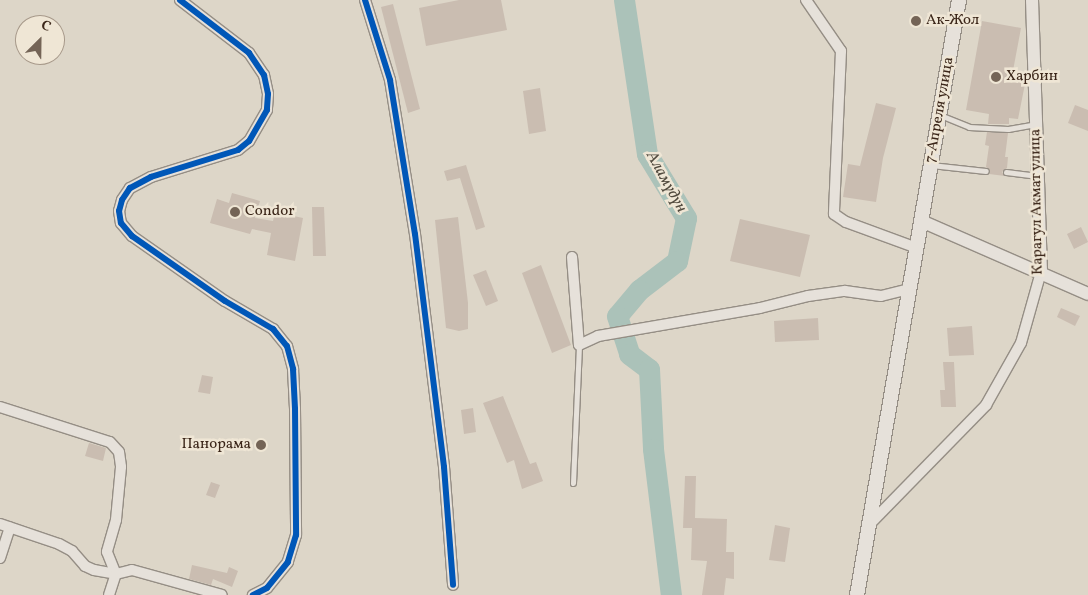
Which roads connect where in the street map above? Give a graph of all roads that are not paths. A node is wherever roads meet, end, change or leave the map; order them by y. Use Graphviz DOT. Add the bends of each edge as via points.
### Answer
graph roads {
  1 [pos="180,0"];
  2 [pos="365,0"];
  3 [pos="806,0"];
  4 [pos="959,0"];
  5 [pos="1032,0"];
  6 [pos="940,115"];
  7 [pos="1036,124"];
  8 [pos="931,165"];
  9 [pos="986,171"];
  10 [pos="1006,172"];
  11 [pos="1038,176"];
  12 [pos="922,221"];
  13 [pos="917,248"];
  14 [pos="572,257"];
  15 [pos="1041,272"];
  16 [pos="910,289"];
  17 [pos="1088,294"];
  18 [pos="579,345"];
  19 [pos="0,407"];
  20 [pos="573,483"];
  21 [pos="869,525"];
  22 [pos="5,526"];
  23 [pos="0,558"];
  24 [pos="116,574"];
  25 [pos="453,585"];
  26 [pos="109,595"];
  27 [pos="222,595"];
  28 [pos="253,595"];
  29 [pos="857,595"];
  1 -- 28 [label="street" via="249,53 264,75 268,94 266,110 249,141 238,150 152,177 130,188 122,200 121,223 132,236 273,329 287,346 293,369 296,535 288,562 267,588"];
  2 -- 25 [label="street" via="390,80 416,234 444,467"];
  3 -- 13 [label="street" via="841,51 834,214 846,222"];
  4 -- 6 [label="main road, 7-Апреля улица"];
  5 -- 7 [label="street, Карагул Акмат улица"];
  6 -- 7 [label="lane" via="969,127 1008,129"];
  6 -- 8 [label="main road, 7-Апреля улица"];
  7 -- 11 [label="street, Карагул Акмат улица"];
  8 -- 9 [label="lane"];
  8 -- 12 [label="main road, 7-Апреля улица"];
  10 -- 11 [label="lane"];
  11 -- 15 [label="street, Карагул Акмат улица"];
  12 -- 13 [label="main road, 7-Апреля улица"];
  12 -- 15 [label="street"];
  13 -- 16 [label="main road, 7-Апреля улица"];
  14 -- 18 [label="street"];
  15 -- 17 [label="street"];
  15 -- 21 [label="street, Карагул Акмат улица" via="1020,343 986,405"];
  16 -- 18 [label="street" via="881,296 845,291 598,336"];
  16 -- 21 [label="main road, 7-Апреля улица"];
  18 -- 20 [label="lane"];
  19 -- 24 [label="street" via="110,442 119,452 121,467 116,520 107,552"];
  21 -- 29 [label="main road, 7-Апреля улица"];
  22 -- 23 [label="street"];
  22 -- 24 [label="street" via="59,544 94,570"];
  24 -- 26 [label="street"];
  24 -- 27 [label="street" via="132,570"];
}
